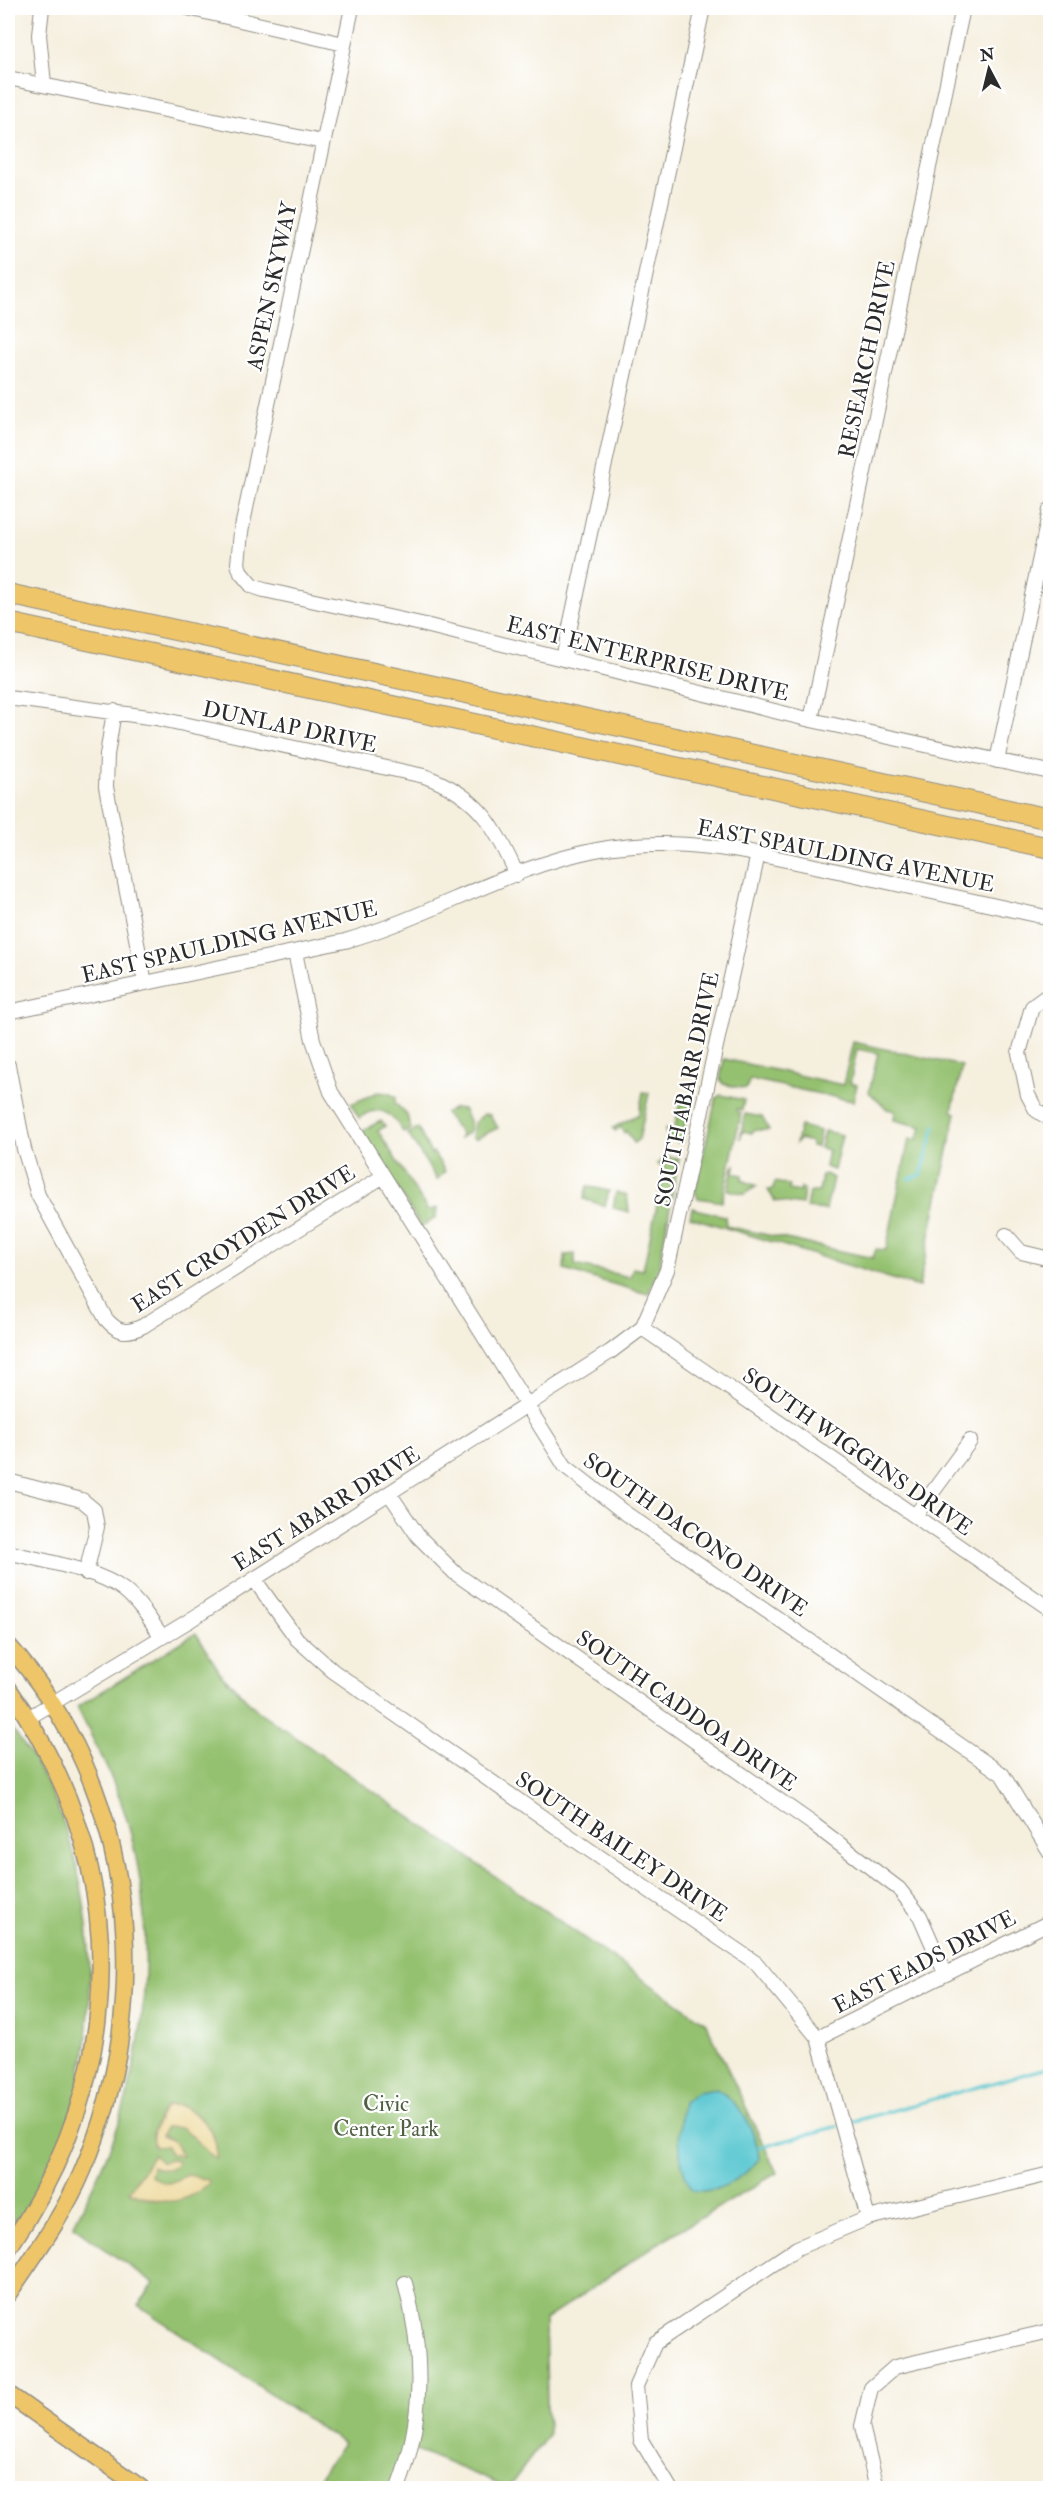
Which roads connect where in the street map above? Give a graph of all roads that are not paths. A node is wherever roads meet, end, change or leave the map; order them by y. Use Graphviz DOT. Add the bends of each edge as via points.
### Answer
graph roads {
  1 [pos="42,8"];
  2 [pos="188,8"];
  3 [pos="352,8"];
  4 [pos="703,8"];
  5 [pos="963,8"];
  6 [pos="344,44"];
  7 [pos="8,78"];
  8 [pos="44,84"];
  9 [pos="323,142"];
  10 [pos="1050,510"];
  11 [pos="241,573"];
  12 [pos="8,594"];
  13 [pos="8,623"];
  14 [pos="563,659"];
  15 [pos="8,698"];
  16 [pos="114,711"];
  17 [pos="811,720"];
  18 [pos="997,761"];
  19 [pos="1050,772"];
  20 [pos="1050,819"];
  21 [pos="1050,848"];
  22 [pos="758,854"];
  23 [pos="517,875"];
  24 [pos="1050,918"];
  25 [pos="295,952"];
  26 [pos="145,983"];
  27 [pos="1050,997"];
  28 [pos="8,1012"];
  29 [pos="8,1065"];
  30 [pos="1050,1119"];
  31 [pos="382,1177"];
  32 [pos="1006,1235"];
  33 [pos="1050,1259"];
  34 [pos="642,1328"];
  35 [pos="526,1405"];
  36 [pos="970,1441"];
  37 [pos="8,1481"];
  38 [pos="389,1493"];
  39 [pos="915,1516"];
  40 [pos="8,1552"];
  41 [pos="86,1573"];
  42 [pos="254,1579"];
  43 [pos="1050,1610"];
  44 [pos="162,1637"];
  45 [pos="8,1645"];
  46 [pos="8,1688"];
  47 [pos="51,1704"];
  48 [pos="28,1718"];
  49 [pos="1050,1851"];
  50 [pos="1050,1922"];
  51 [pos="945,1972"];
  52 [pos="818,2038"];
  53 [pos="1050,2174"];
  54 [pos="868,2218"];
  55 [pos="8,2249"];
  56 [pos="405,2283"];
  57 [pos="8,2294"];
  58 [pos="1050,2331"];
  59 [pos="8,2394"];
  60 [pos="141,2488"];
  61 [pos="398,2488"];
  62 [pos="670,2488"];
  63 [pos="877,2488"];
  1 -- 8 [label="street" via="39,35"];
  2 -- 6 [label="street"];
  3 -- 6 [label="street, ASPEN SKYWAY"];
  4 -- 14 [label="street"];
  5 -- 17 [label="street, RESEARCH DRIVE"];
  6 -- 9 [label="street, ASPEN SKYWAY"];
  7 -- 8 [label="street"];
  8 -- 9 [label="street"];
  9 -- 11 [label="street, ASPEN SKYWAY" via="240,539"];
  10 -- 18 [label="street"];
  11 -- 14 [label="street, EAST ENTERPRISE DRIVE" via="252,586 264,590"];
  12 -- 20 [label="highway"];
  13 -- 21 [label="highway"];
  14 -- 17 [label="street, EAST ENTERPRISE DRIVE"];
  15 -- 16 [label="street, DUNLAP DRIVE"];
  16 -- 23 [label="street, DUNLAP DRIVE" via="424,776 446,784 478,807 505,847"];
  16 -- 26 [label="street" via="106,765 107,794"];
  17 -- 18 [label="street, EAST ENTERPRISE DRIVE"];
  18 -- 19 [label="street, EAST ENTERPRISE DRIVE"];
  22 -- 23 [label="street, EAST SPAULDING AVENUE" via="689,844 638,844 576,855"];
  22 -- 24 [label="street, EAST SPAULDING AVENUE"];
  22 -- 34 [label="street, SOUTH ABARR DRIVE" via="672,1250 658,1295"];
  23 -- 25 [label="street, EAST SPAULDING AVENUE" via="375,932"];
  25 -- 26 [label="street, EAST SPAULDING AVENUE"];
  25 -- 31 [label="street, SOUTH DACONO DRIVE" via="324,1077"];
  26 -- 28 [label="street, EAST SPAULDING AVENUE"];
  27 -- 30 [label="street" via="1032,1006 1019,1053 1028,1095 1036,1110"];
  29 -- 31 [label="street, EAST CROYDEN DRIVE" via="24,1149 38,1195 106,1319 118,1331 126,1333 143,1326"];
  31 -- 35 [label="street, SOUTH DACONO DRIVE"];
  32 -- 33 [label="street" via="1021,1252"];
  34 -- 35 [label="street, EAST ABARR DRIVE"];
  34 -- 39 [label="street, SOUTH WIGGINS DRIVE"];
  35 -- 38 [label="street, EAST ABARR DRIVE"];
  35 -- 49 [label="street, SOUTH DACONO DRIVE" via="566,1466 621,1510 1002,1774"];
  36 -- 39 [label="street"];
  37 -- 41 [label="street" via="82,1500 94,1510 97,1527"];
  38 -- 42 [label="street, EAST ABARR DRIVE"];
  38 -- 51 [label="street, SOUTH CADDOA DRIVE" via="418,1536 454,1573 899,1888 920,1916"];
  39 -- 43 [label="street, SOUTH WIGGINS DRIVE"];
  40 -- 41 [label="street"];
  41 -- 44 [label="street" via="123,1589"];
  42 -- 44 [label="street, EAST ABARR DRIVE"];
  42 -- 52 [label="street, SOUTH BAILEY DRIVE" via="313,1655 578,1843 756,1963"];
  44 -- 47 [label="street, EAST ABARR DRIVE"];
  45 -- 47 [label="main road"];
  46 -- 48 [label="main road"];
  47 -- 48 [label="street, EAST ABARR DRIVE"];
  47 -- 57 [label="main road" via="83,1765 111,1846 124,1905 126,1989 116,2064 90,2154 55,2223"];
  48 -- 55 [label="main road" via="59,1775 86,1852 99,1917 100,1988 93,2050 72,2128 43,2192"];
  50 -- 51 [label="street, EAST EADS DRIVE"];
  51 -- 52 [label="street, EAST EADS DRIVE"];
  52 -- 54 [label="street, SOUTH BAILEY DRIVE"];
  53 -- 54 [label="street"];
  54 -- 62 [label="street" via="797,2248 655,2343 636,2386 641,2440"];
  56 -- 61 [label="street" via="416,2330 420,2389 412,2448"];
  58 -- 63 [label="street" via="896,2367 871,2388 862,2426"];
  59 -- 60 [label="main road"];
}
